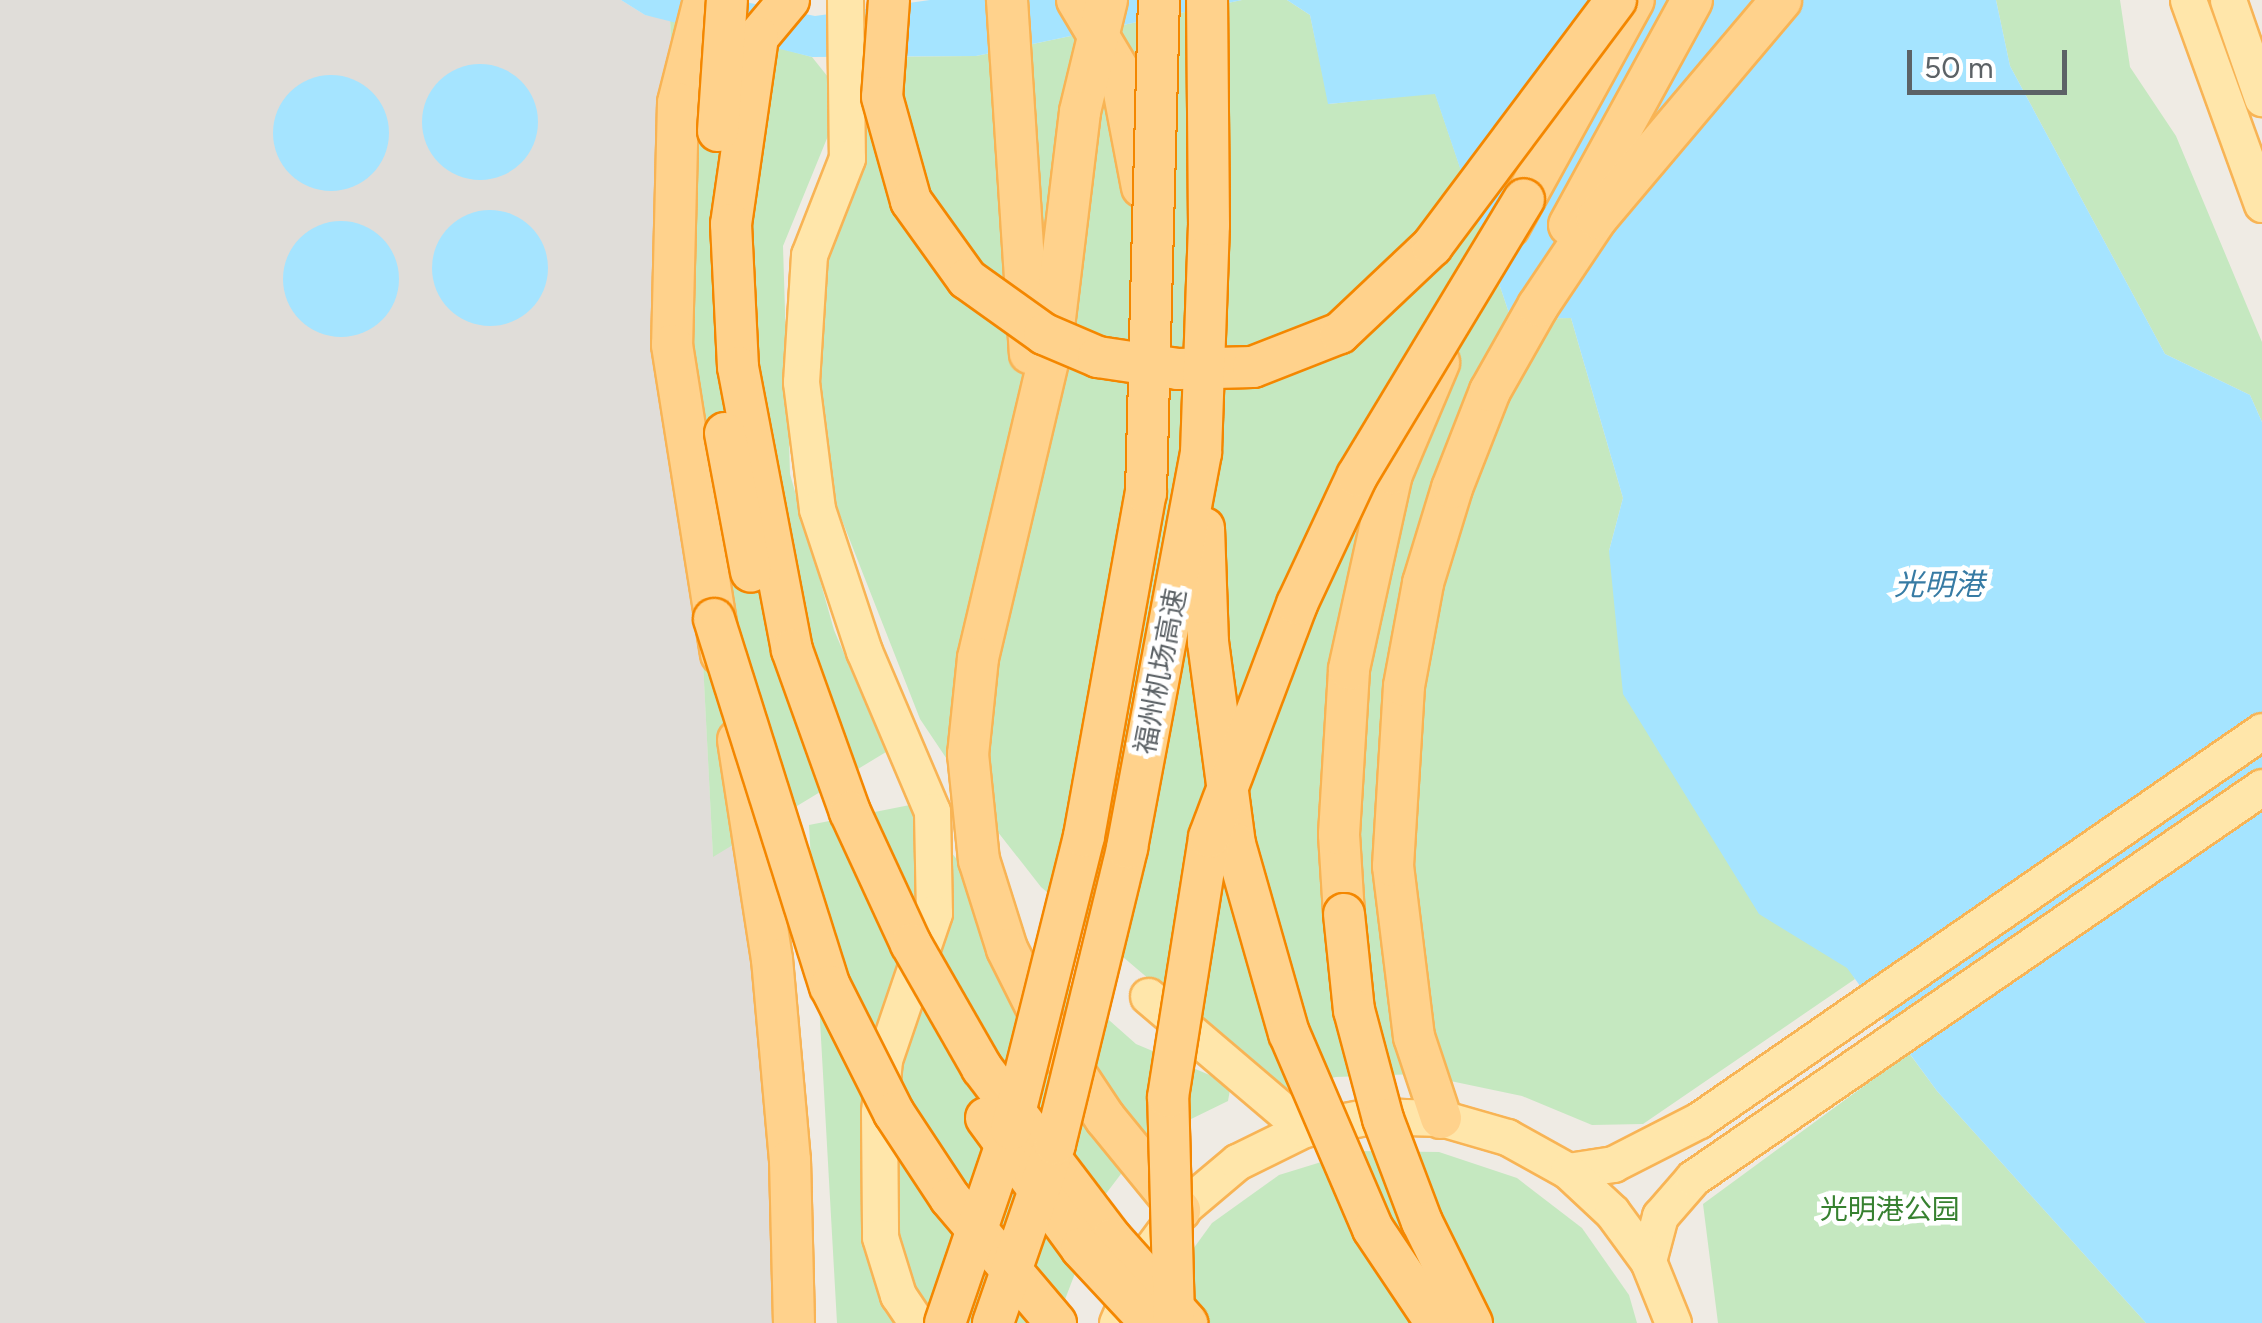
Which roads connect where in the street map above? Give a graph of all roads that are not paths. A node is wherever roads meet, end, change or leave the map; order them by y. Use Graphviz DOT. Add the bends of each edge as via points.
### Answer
graph roads {
  1 [pos="704,0"];
  2 [pos="728,0"];
  3 [pos="789,0"];
  4 [pos="890,0"];
  5 [pos="1007,0"];
  6 [pos="1077,0"];
  7 [pos="1107,0"];
  8 [pos="1160,0"];
  9 [pos="1207,0"];
  10 [pos="1616,0"];
  11 [pos="1634,0"];
  12 [pos="1692,0"];
  13 [pos="1781,0"];
  14 [pos="2188,0"];
  15 [pos="2228,0"];
  16 [pos="845,4"];
  17 [pos="2262,98"];
  18 [pos="1524,199"];
  19 [pos="2262,204"];
  20 [pos="1152,302"];
  21 [pos="1490,392"];
  22 [pos="1201,453"];
  23 [pos="1021,492"];
  24 [pos="714,619"];
  25 [pos="2262,731"];
  26 [pos="2262,787"];
  27 [pos="1148,996"];
  28 [pos="1441,1118"];
  29 [pos="1304,1130"];
  30 [pos="1568,1171"];
  31 [pos="1180,1210"];
  32 [pos="1648,1261"];
  33 [pos="794,1323"];
  34 [pos="917,1323"];
  35 [pos="945,1323"];
  36 [pos="994,1323"];
  37 [pos="1056,1323"];
  38 [pos="1117,1323"];
  39 [pos="1151,1323"];
  40 [pos="1174,1323"];
  41 [pos="1187,1323"];
  42 [pos="1436,1323"];
  43 [pos="1472,1323"];
  44 [pos="1673,1323"];
  1 -- 24 [label="highway" via="678,103 672,344"];
  2 -- 39 [label="highway, bridge" via="710,239 716,366 738,520 802,746 850,875 916,1009 1080,1248"];
  3 -- 41 [label="highway, bridge" via="758,37 732,224 738,367 792,650 858,829 911,944 982,1068 1112,1239"];
  4 -- 10 [label="highway, bridge" via="882,97 891,132 911,201 967,279 1044,334 1098,357 1178,369 1253,366 1340,333 1432,246"];
  5 -- 23 [label="highway" via="1029,275 1031,382"];
  6 -- 20 [label="highway, bridge" via="1120,72 1139,148"];
  7 -- 23 [label="highway" via="1092,40 1052,345"];
  8 -- 20 [label="highway, 福州机场高速, bridge"];
  9 -- 22 [label="highway, 福州机场高速, bridge"];
  11 -- 18 [label="highway"];
  12 -- 21 [label="highway" via="1546,268"];
  13 -- 21 [label="highway" via="1597,218"];
  14 -- 19 [label="main road"];
  15 -- 17 [label="main road"];
  16 -- 34 [label="main road" via="847,158 809,255 801,382 817,509 864,651 932,811 934,913 884,1060 879,1112 880,1237 898,1295"];
  18 -- 40 [label="highway, bridge" via="1357,476 1297,604 1209,837 1168,1098"];
  18 -- 43 [label="highway, bridge" via="1442,358 1392,474 1348,669 1343,756 1340,834 1354,1010 1389,1136"];
  20 -- 35 [label="highway, 福州机场高速, bridge" via="1146,493 1084,836 1011,1129"];
  21 -- 28 [label="highway" via="1423,583 1404,686 1393,866 1414,1037"];
  22 -- 36 [label="highway, 福州机场高速, bridge" via="1128,848 1055,1144"];
  22 -- 42 [label="highway, bridge" via="1208,642 1235,844 1289,1033 1373,1229"];
  23 -- 31 [label="highway" via="978,658 968,754 979,860 1007,949 1050,1034 1105,1118"];
  24 -- 33 [label="highway, bridge" via="772,959 790,1160"];
  24 -- 37 [label="highway, bridge" via="830,986 894,1113 950,1198"];
  25 -- 30 [label="main road" via="1699,1120 1613,1164"];
  26 -- 32 [label="main road" via="1693,1178 1660,1216"];
  27 -- 29 [label="main road"];
  28 -- 29 [label="main road" via="1372,1116"];
  28 -- 30 [label="main road" via="1507,1137"];
  29 -- 31 [label="main road" via="1236,1162"];
  30 -- 32 [label="main road" via="1612,1212"];
  31 -- 38 [label="main road" via="1146,1256"];
  32 -- 44 [label="main road"];
}
